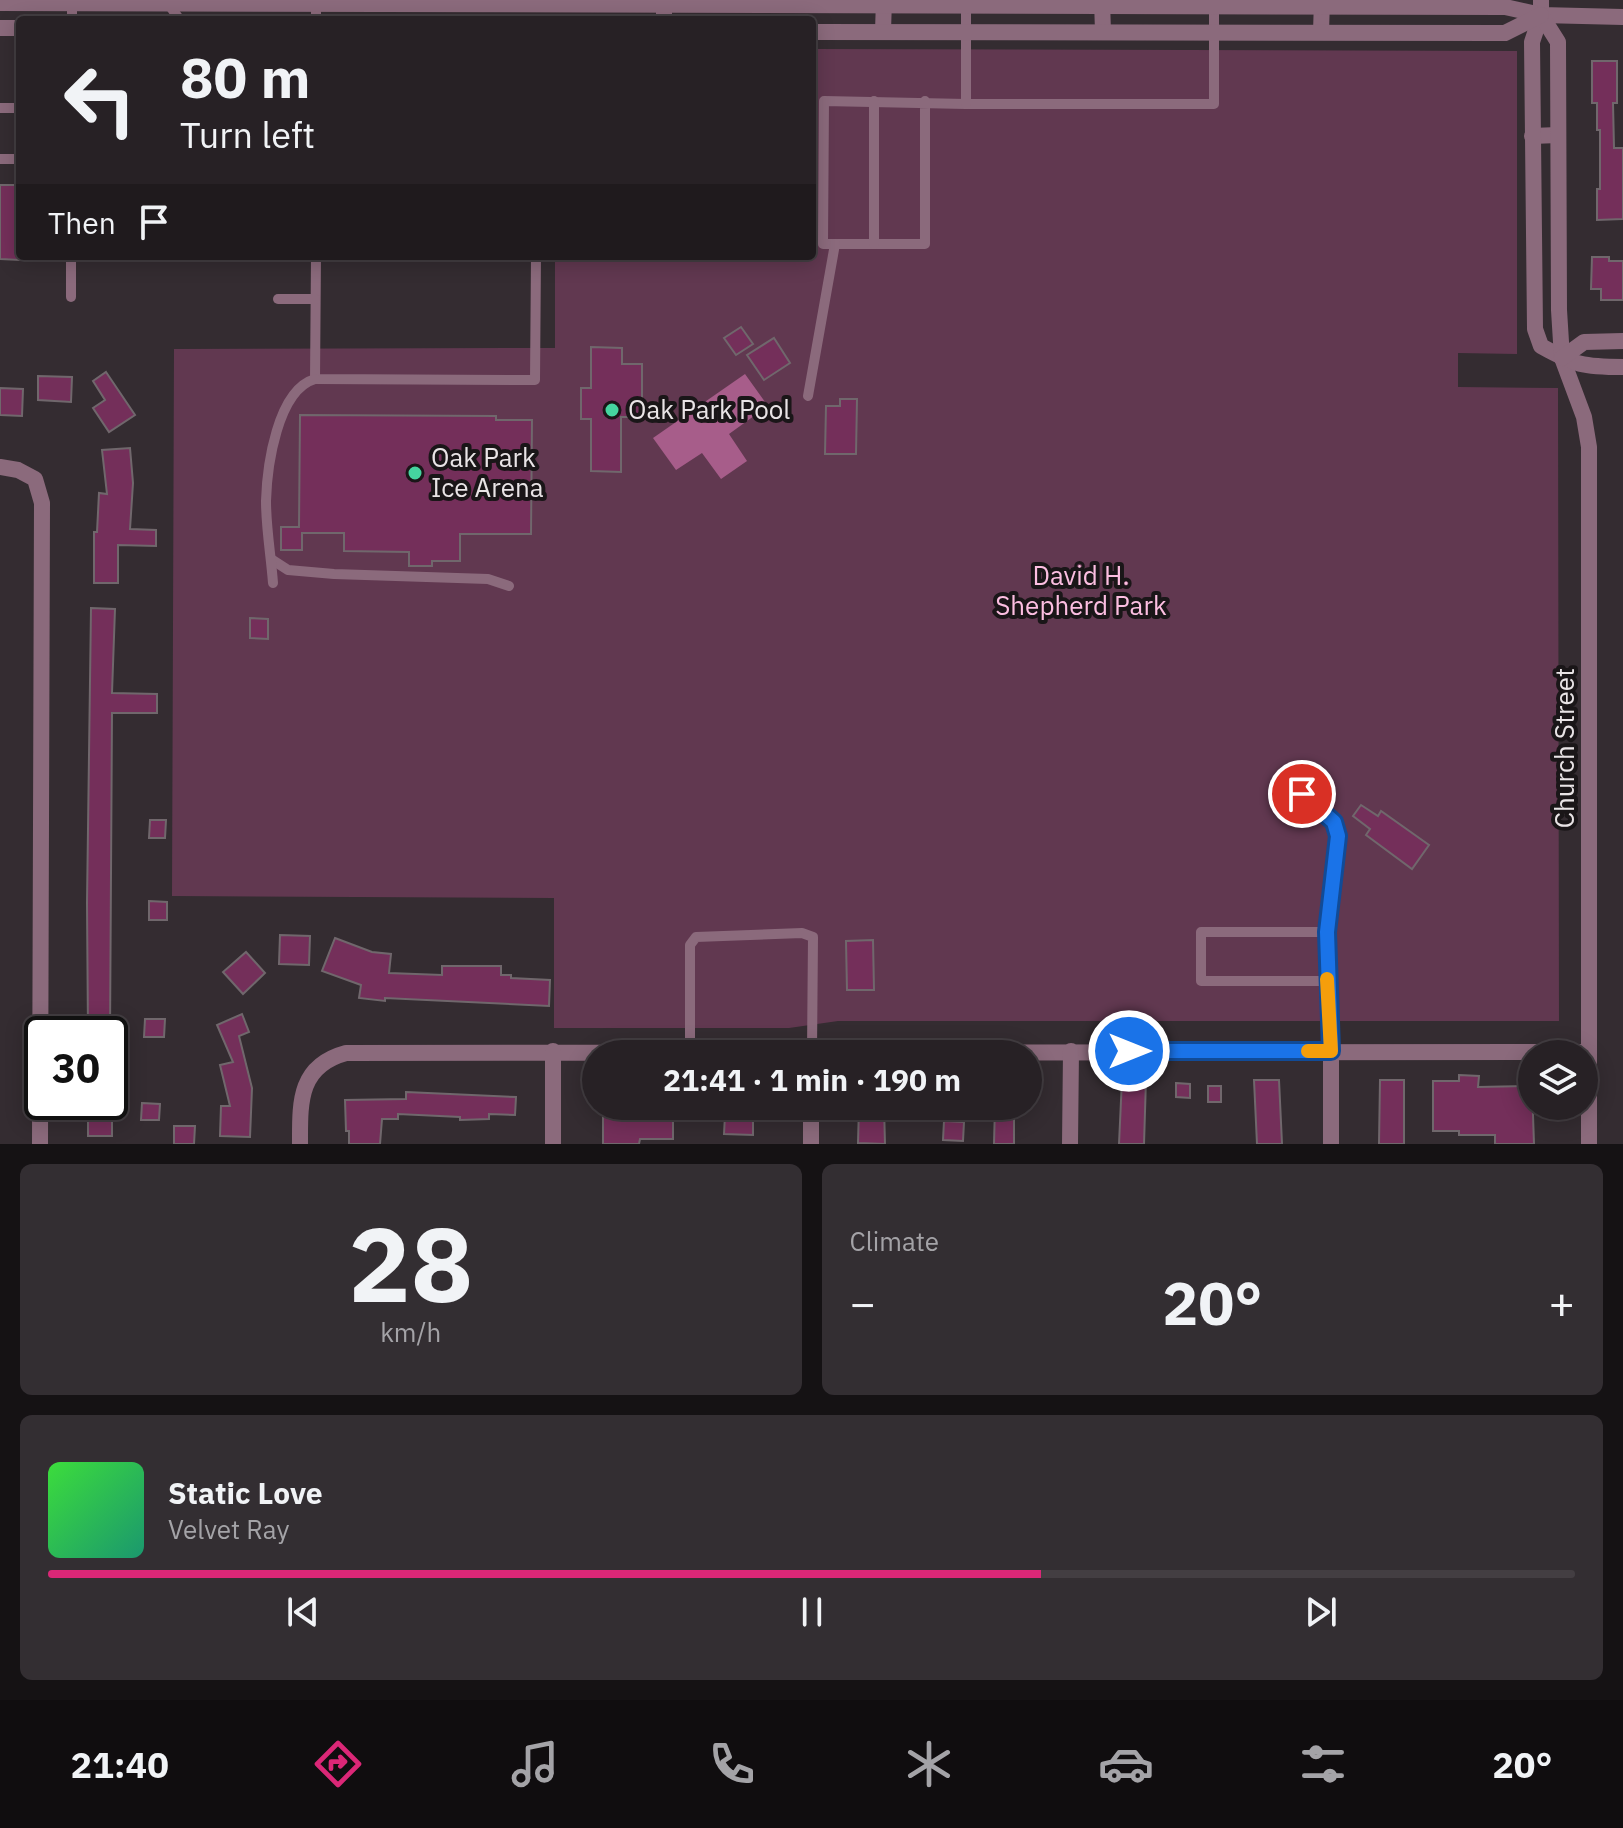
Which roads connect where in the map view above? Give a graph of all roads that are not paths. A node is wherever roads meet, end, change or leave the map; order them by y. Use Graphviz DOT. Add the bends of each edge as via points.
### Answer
graph roads {
  1 [pos="167,2"];
  2 [pos="531,2"];
  3 [pos="0,3"];
  4 [pos="884,3"];
  5 [pos="1102,3"];
  6 [pos="1322,3"];
  7 [pos="966,5"];
  8 [pos="1214,7"];
  9 [pos="316,8"];
  10 [pos="664,8"];
  11 [pos="1541,8"];
  12 [pos="72,12"];
  13 [pos="444,12"];
  14 [pos="753,13"];
  15 [pos="1623,17"];
  16 [pos="883,31"];
  17 [pos="966,31"];
  18 [pos="816,32"];
  19 [pos="1103,32"];
  20 [pos="1214,32"];
  21 [pos="1321,32"];
  22 [pos="874,101"];
  23 [pos="925,101"];
  24 [pos="966,104"];
  25 [pos="1558,135"];
  26 [pos="1532,136"];
  27 [pos="1534,235"];
  28 [pos="1560,235"];
  29 [pos="835,244"];
  30 [pos="874,244"];
  31 [pos="71,260"];
  32 [pos="316,260"];
  33 [pos="536,260"];
  34 [pos="71,297"];
  35 [pos="278,299"];
  36 [pos="315,299"];
  37 [pos="1623,341"];
  38 [pos="1562,358"];
  39 [pos="1623,367"];
  40 [pos="315,379"];
  41 [pos="808,396"];
  42 [pos="0,467"];
  43 [pos="271,559"];
  44 [pos="273,583"];
  45 [pos="509,586"];
  46 [pos="1302,794"];
  47 [pos="1327,932"];
  48 [pos="1327,981"];
  49 [pos="690,1040"];
  50 [pos="812,1040"];
  51 [pos="1589,1040"];
  52 [pos="553,1051"];
  53 [pos="582,1051"];
  54 [pos="1042,1051"];
  55 [pos="1071,1051"];
  56 [pos="1331,1051"];
  57 [pos="1518,1052"];
  58 [pos="811,1120"];
  59 [pos="1589,1120"];
  60 [pos="40,1144"];
  61 [pos="300,1144"];
  62 [pos="553,1144"];
  63 [pos="811,1144"];
  64 [pos="1070,1144"];
  65 [pos="1331,1144"];
  66 [pos="1589,1144"];
  1 -- 9 [label="street"];
  1 -- 12 [label="street"];
  2 -- 10 [label="street"];
  2 -- 13 [label="street"];
  3 -- 12 [label="street"];
  4 -- 7 [label="street"];
  4 -- 14 [label="street"];
  4 -- 16 [label="street"];
  5 -- 7 [label="street"];
  5 -- 8 [label="street"];
  5 -- 19 [label="street"];
  6 -- 8 [label="street"];
  6 -- 11 [label="street"];
  6 -- 21 [label="street"];
  7 -- 17 [label="lane"];
  8 -- 20 [label="lane"];
  9 -- 13 [label="street"];
  10 -- 14 [label="street"];
  11 -- 15 [label="street"];
  11 -- 21 [label="street" via="1505,33"];
  11 -- 25 [label="street, Church Street" via="1558,42"];
  11 -- 26 [label="street, Church Street" via="1532,42"];
  16 -- 17 [label="street"];
  16 -- 18 [label="street"];
  17 -- 19 [label="street"];
  17 -- 24 [label="lane"];
  19 -- 20 [label="street"];
  20 -- 21 [label="street"];
  20 -- 24 [label="lane" via="1214,104"];
  22 -- 23 [label="lane"];
  22 -- 29 [label="lane" via="824,101 823,244"];
  22 -- 30 [label="lane"];
  23 -- 24 [label="lane"];
  23 -- 30 [label="lane" via="925,244"];
  25 -- 26 [label="street"];
  25 -- 28 [label="street, Church Street"];
  26 -- 27 [label="street, Church Street"];
  27 -- 28 [label="street"];
  27 -- 38 [label="street, Church Street" via="1535,329 1541,346"];
  28 -- 38 [label="street, Church Street"];
  29 -- 30 [label="lane"];
  29 -- 41 [label="lane"];
  31 -- 34 [label="lane"];
  32 -- 36 [label="lane"];
  33 -- 40 [label="lane" via="535,380"];
  35 -- 36 [label="lane"];
  36 -- 40 [label="lane"];
  37 -- 38 [label="street" via="1584,342"];
  38 -- 39 [label="street" via="1583,366"];
  38 -- 51 [label="street, Church Street" via="1589,447"];
  40 -- 43 [label="lane" via="305,382 288,402 272,448 266,501"];
  42 -- 60 [label="street" via="35,479 42,503"];
  43 -- 44 [label="lane"];
  43 -- 45 [label="lane" via="288,570 488,579"];
  46 -- 47 [label="lane" via="1334,822 1338,836"];
  47 -- 48 [label="lane"];
  47 -- 48 [label="lane" via="1201,932 1201,981"];
  48 -- 56 [label="lane"];
  49 -- 50 [label="lane" via="690,945 696,937 802,933 813,937"];
  52 -- 53 [label="street"];
  52 -- 61 [label="street" via="333,1056 304,1085"];
  52 -- 62 [label="street"];
  54 -- 55 [label="street"];
  55 -- 56 [label="street"];
  55 -- 64 [label="street"];
  56 -- 57 [label="street"];
  56 -- 65 [label="street"];
  58 -- 63 [label="street"];
  59 -- 66 [label="street, Church Street"];
}
